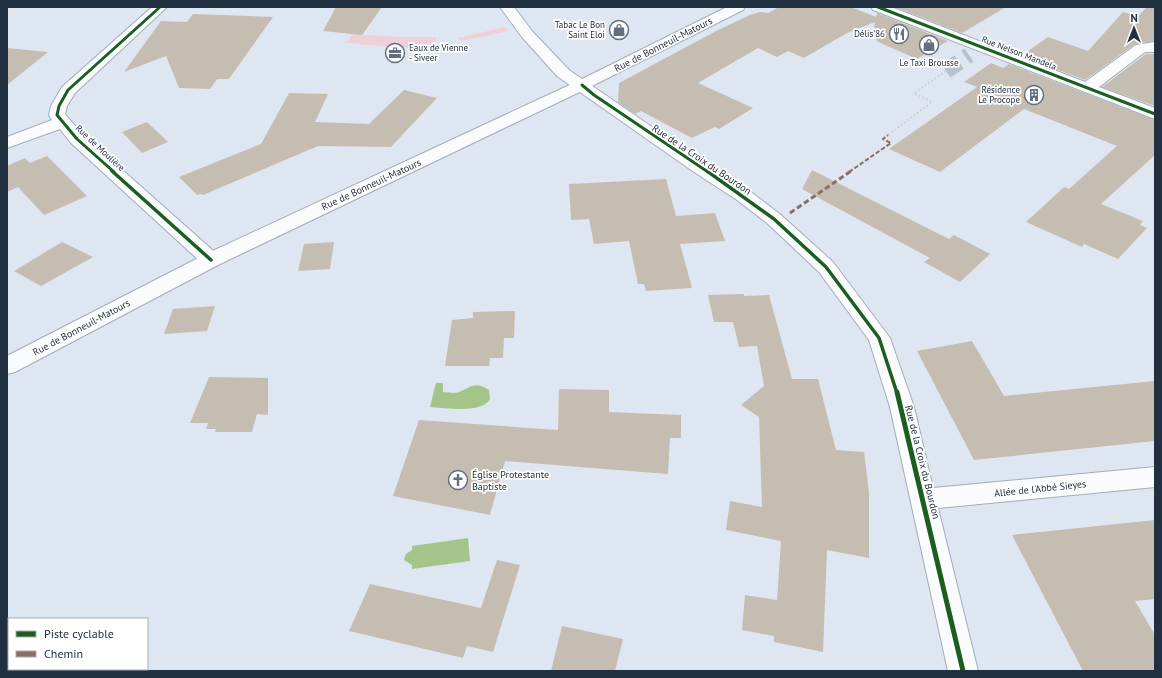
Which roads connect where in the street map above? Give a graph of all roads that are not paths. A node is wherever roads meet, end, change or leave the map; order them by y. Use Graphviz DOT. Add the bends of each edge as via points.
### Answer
graph roads {
  1 [pos="160,7"];
  2 [pos="507,7"];
  3 [pos="738,7"];
  4 [pos="878,7"];
  5 [pos="1155,47"];
  6 [pos="582,85"];
  7 [pos="1087,88"];
  8 [pos="1155,114"];
  9 [pos="62,122"];
  10 [pos="7,143"];
  11 [pos="211,260"];
  12 [pos="7,366"];
  13 [pos="1155,477"];
  14 [pos="925,499"];
  15 [pos="963,671"];
  1 -- 9 [label="street, Rue de Moulière" via="68,90 57,115"];
  2 -- 6 [label="street, Rue de la Croix du Bourdon" via="527,34 563,73"];
  3 -- 6 [label="street, Rue de Bonneuil-Matours"];
  4 -- 7 [label="street, Rue Nelson Mandela" via="975,51"];
  5 -- 7 [label="street" via="1141,48"];
  6 -- 11 [label="street, Rue de Bonneuil-Matours"];
  6 -- 14 [label="street, Rue de la Croix du Bourdon" via="752,202 826,267 879,338 902,407"];
  7 -- 8 [label="street, Rue Nelson Mandela"];
  9 -- 10 [label="street"];
  9 -- 11 [label="street, Rue de Moulière" via="77,139"];
  11 -- 12 [label="street, Rue de Bonneuil-Matours"];
  13 -- 14 [label="street, Allée de l'Abbé Sieyes"];
  14 -- 15 [label="street, Rue de la Croix du Bourdon"];
}
